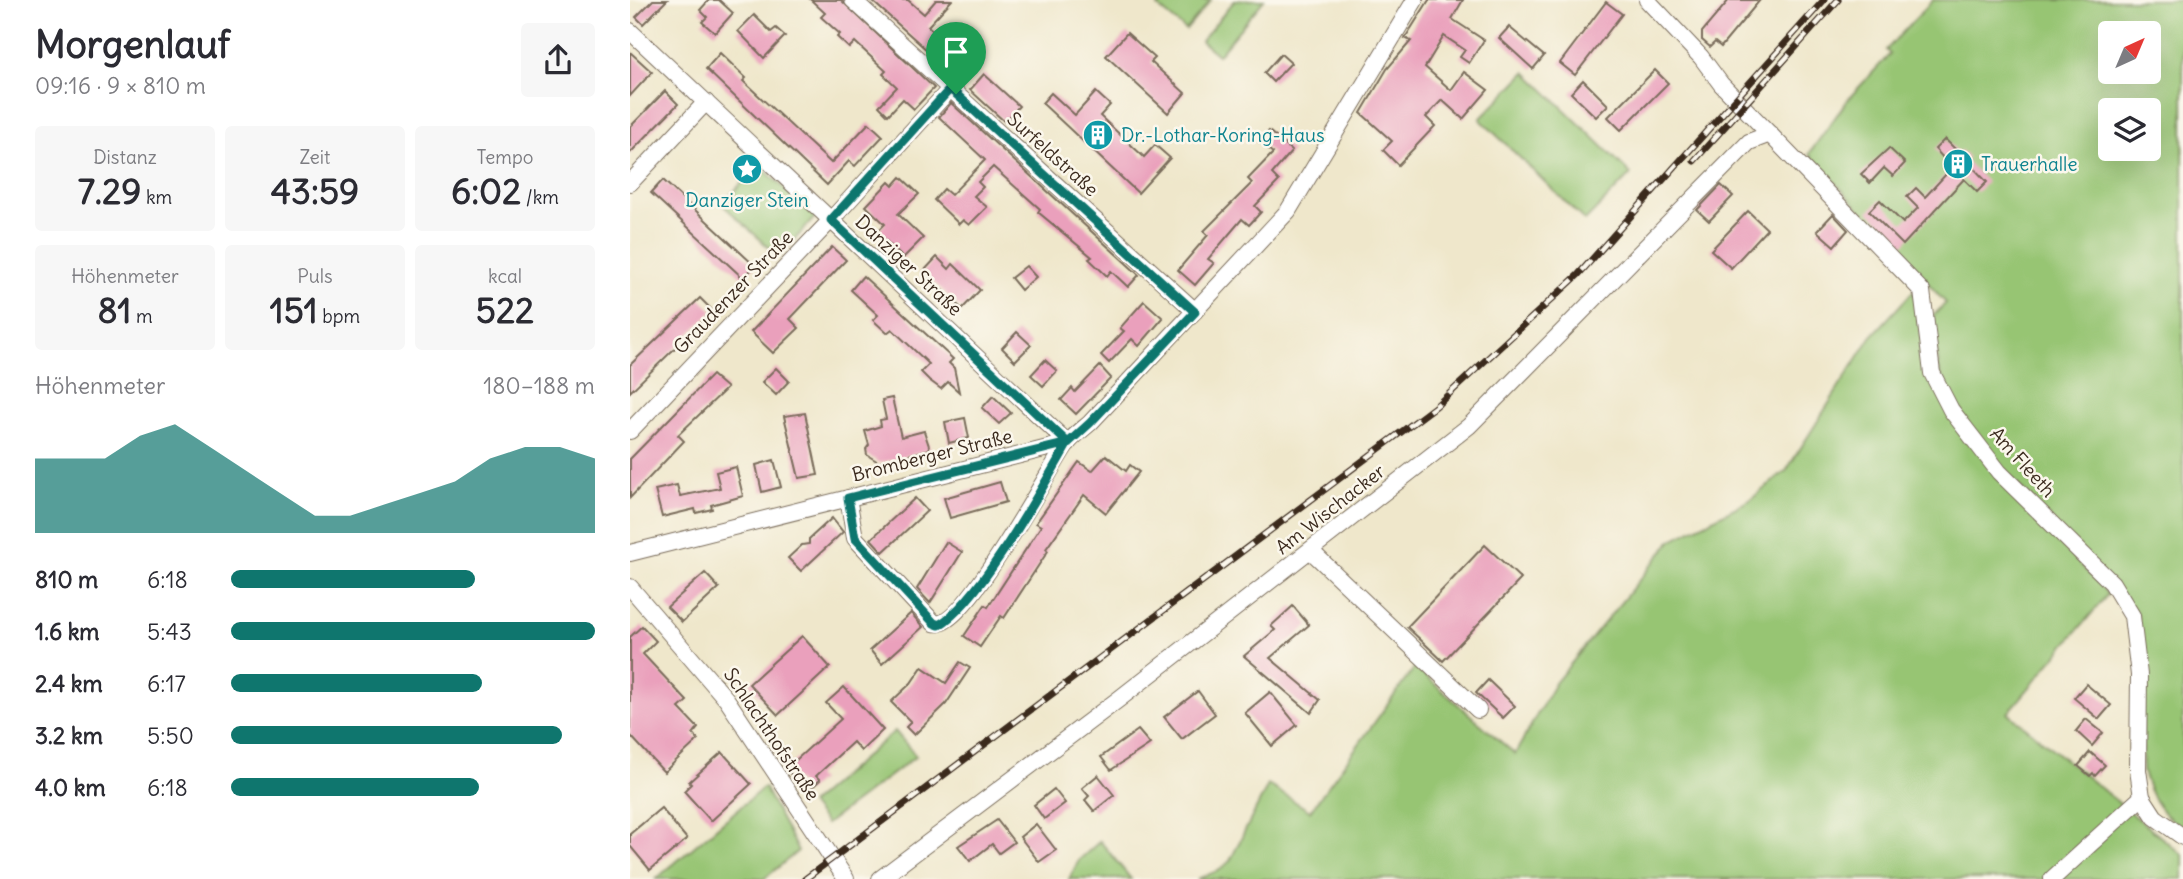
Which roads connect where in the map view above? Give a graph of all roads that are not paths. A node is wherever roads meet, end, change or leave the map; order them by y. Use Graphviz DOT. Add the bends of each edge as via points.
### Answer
graph roads {
  1 [pos="853,0"];
  2 [pos="1415,0"];
  3 [pos="1647,0"];
  4 [pos="630,31"];
  5 [pos="950,89"];
  6 [pos="706,102"];
  7 [pos="1770,134"];
  8 [pos="630,183"];
  9 [pos="831,220"];
  10 [pos="1195,312"];
  11 [pos="630,431"];
  12 [pos="1068,443"];
  13 [pos="848,498"];
  14 [pos="1311,551"];
  15 [pos="630,553"];
  16 [pos="630,587"];
  17 [pos="1478,710"];
  18 [pos="2142,797"];
  19 [pos="2183,838"];
  20 [pos="846,879"];
  21 [pos="880,879"];
  22 [pos="2052,879"];
  1 -- 5 [label="street, Surfeldstraße"];
  2 -- 10 [label="street" via="1287,211"];
  3 -- 7 [label="street, Am Fleeth"];
  4 -- 6 [label="street, Danziger Straße"];
  5 -- 9 [label="street, Graudenzer Straße"];
  5 -- 10 [label="street, Surfeldstraße"];
  6 -- 8 [label="street"];
  6 -- 9 [label="street, Danziger Straße"];
  7 -- 14 [label="street, Am Wischacker" via="1749,142 1469,426"];
  7 -- 18 [label="street, Am Fleeth" via="1922,291 1933,373 1951,410 1999,472 2112,583 2132,616"];
  9 -- 11 [label="street, Graudenzer Straße"];
  9 -- 12 [label="street, Danziger Straße"];
  10 -- 12 [label="street"];
  12 -- 13 [label="street, Bromberger Straße"];
  12 -- 13 [label="street, Bromberger Straße" via="965,603 946,621 934,623 855,538"];
  13 -- 15 [label="street, Bromberger Straße"];
  14 -- 17 [label="street"];
  14 -- 21 [label="street, Am Wischacker"];
  16 -- 20 [label="street, Schlachthofstraße" via="727,700"];
  18 -- 19 [label="street" via="2155,817"];
  18 -- 22 [label="street"];
}
